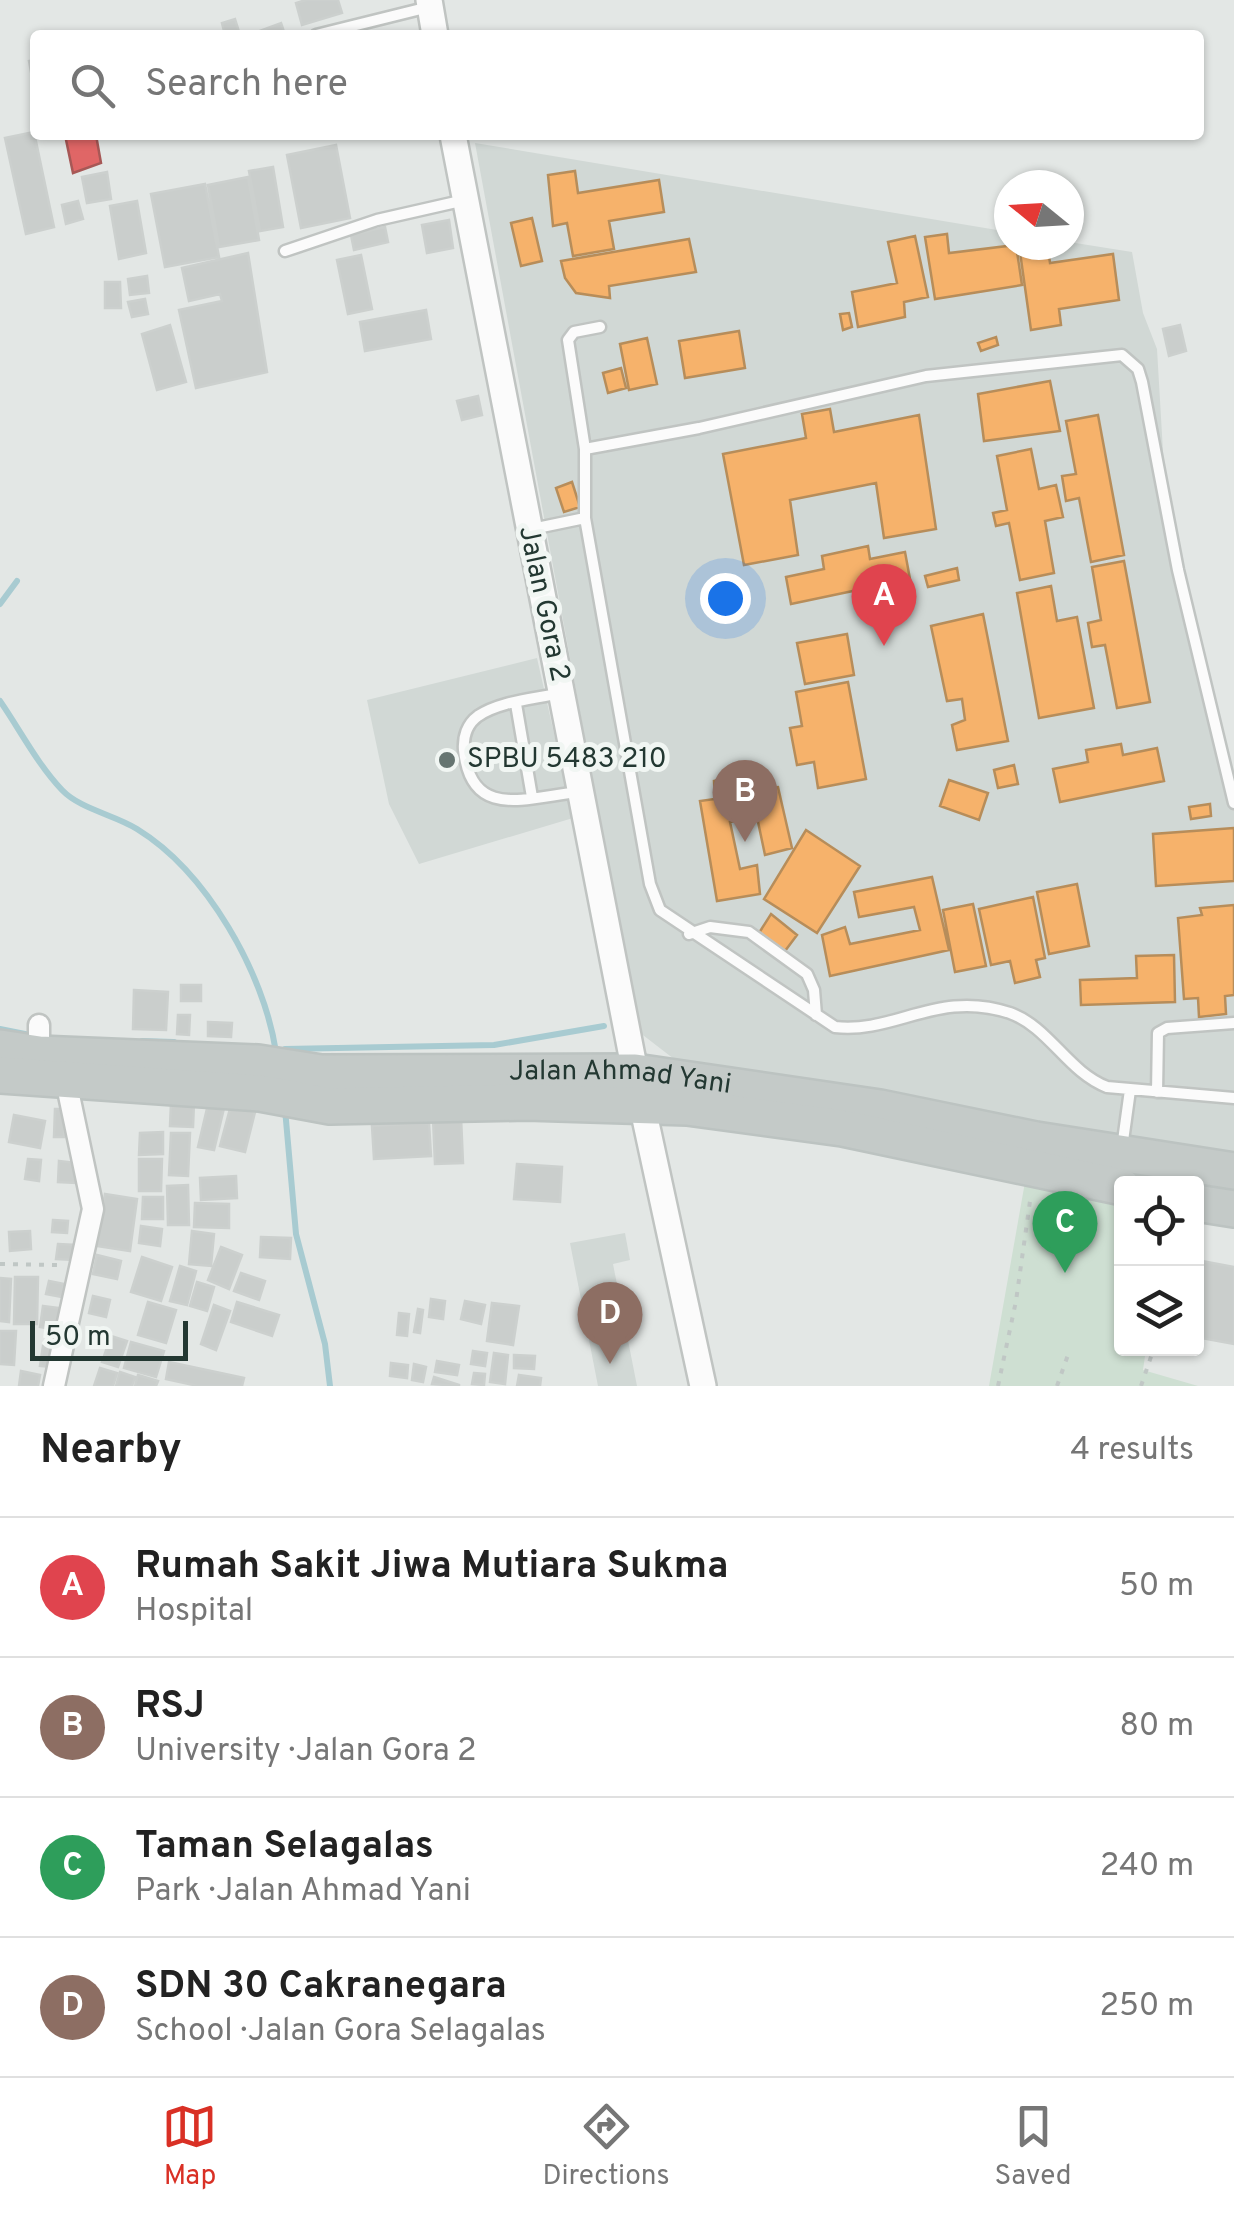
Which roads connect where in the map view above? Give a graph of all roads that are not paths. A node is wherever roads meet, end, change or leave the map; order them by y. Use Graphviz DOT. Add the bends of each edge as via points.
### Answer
graph roads {
  1 [pos="429,4"];
  2 [pos="334,30"];
  3 [pos="434,30"];
  4 [pos="454,140"];
  5 [pos="465,200"];
  6 [pos="286,251"];
  7 [pos="600,326"];
  8 [pos="585,449"];
  9 [pos="585,518"];
  10 [pos="527,530"];
  11 [pos="562,692"];
  12 [pos="516,704"];
  13 [pos="584,792"];
  14 [pos="532,797"];
  15 [pos="1234,804"];
  16 [pos="689,934"];
  17 [pos="816,1015"];
  18 [pos="1234,1023"];
  19 [pos="0,1048"];
  20 [pos="635,1072"];
  21 [pos="200,1074"];
  22 [pos="0,1076"];
  23 [pos="66,1080"];
  24 [pos="343,1089"];
  25 [pos="1130,1090"];
  26 [pos="1156,1092"];
  27 [pos="1234,1098"];
  28 [pos="645,1106"];
  29 [pos="1122,1171"];
  30 [pos="1234,1171"];
  31 [pos="1204,1204"];
  32 [pos="1234,1209"];
  33 [pos="54,1386"];
  34 [pos="702,1386"];
  1 -- 2 [label="lane"];
  1 -- 3 [label="street"];
  4 -- 5 [label="street, Jalan Gora 2"];
  5 -- 6 [label="lane"];
  5 -- 10 [label="street, Jalan Gora 2"];
  7 -- 8 [label="lane" via="568,340"];
  8 -- 9 [label="lane"];
  8 -- 15 [label="lane" via="926,376 1122,356 1142,382"];
  9 -- 10 [label="lane"];
  9 -- 16 [label="lane" via="653,899"];
  10 -- 11 [label="street, Jalan Gora 2"];
  11 -- 12 [label="lane"];
  11 -- 13 [label="street, Jalan Gora 2"];
  12 -- 14 [label="lane"];
  12 -- 14 [label="lane" via="473,719 463,738 467,778 478,792 501,800"];
  13 -- 14 [label="lane"];
  13 -- 20 [label="street, Jalan Gora 2"];
  16 -- 17 [label="lane"];
  16 -- 17 [label="lane" via="710,928 749,932 807,974"];
  17 -- 25 [label="lane" via="851,1029 943,1006 996,1009 1033,1026 1090,1080"];
  18 -- 26 [label="lane" via="1158,1033"];
  19 -- 21 [label="highway" via="39,1041"];
  20 -- 24 [label="highway, Jalan Ahmad Yani"];
  20 -- 28 [label="street, Jalan Gora 2"];
  20 -- 29 [label="highway, Jalan Ahmad Yani" via="880,1108"];
  21 -- 23 [label="highway"];
  21 -- 24 [label="highway, Jalan Ahmad Yani"];
  22 -- 23 [label="highway"];
  23 -- 33 [label="street" via="93,1210"];
  24 -- 28 [label="highway"];
  25 -- 26 [label="lane"];
  25 -- 29 [label="lane"];
  26 -- 27 [label="lane"];
  28 -- 29 [label="highway" via="842,1128 1036,1169"];
  28 -- 34 [label="street, Jalan Gora 2"];
  29 -- 30 [label="highway, Jalan Ahmad Yani"];
  31 -- 32 [label="highway"];
}
